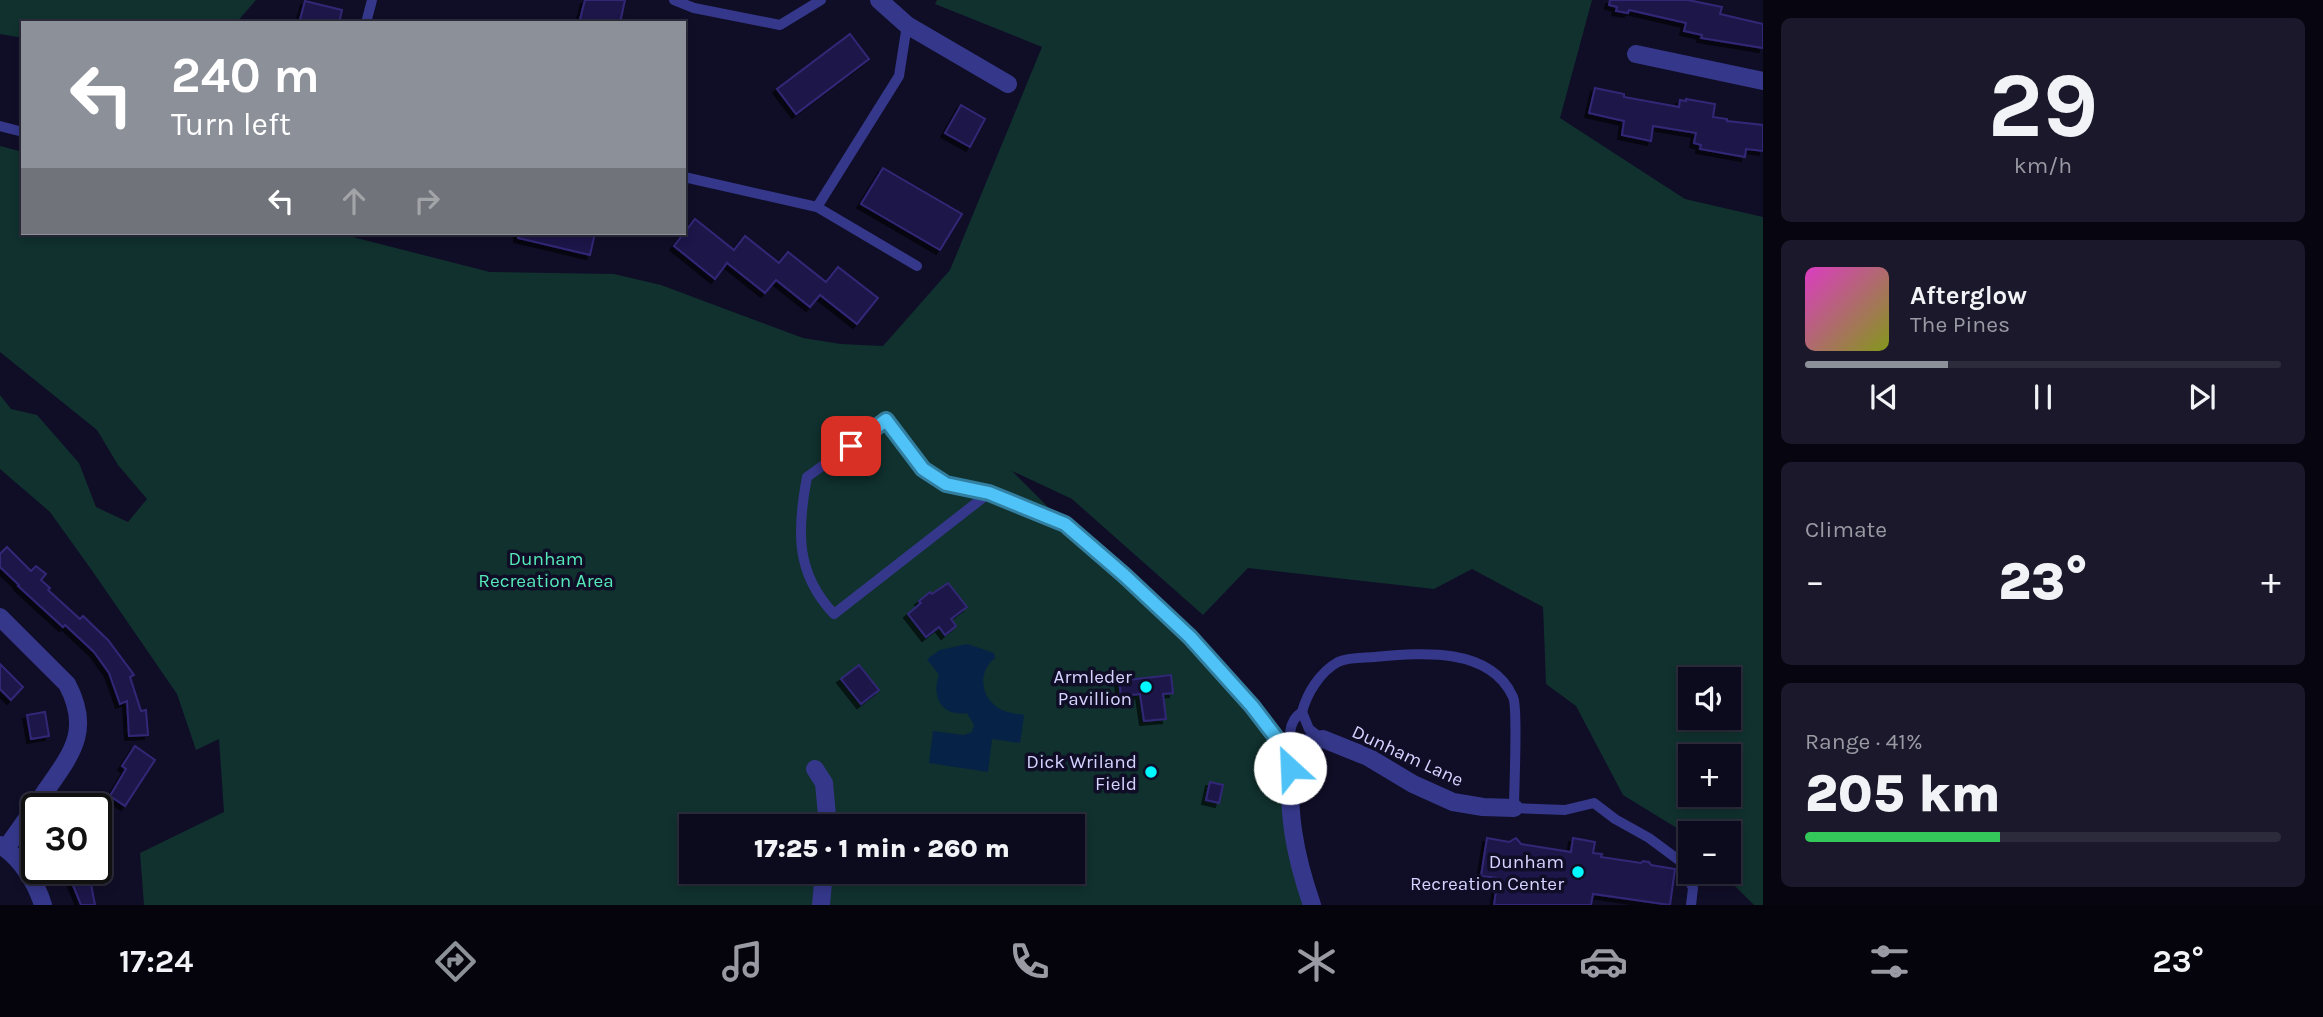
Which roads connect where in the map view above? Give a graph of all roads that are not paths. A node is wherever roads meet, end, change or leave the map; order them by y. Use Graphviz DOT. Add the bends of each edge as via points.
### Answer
graph roads {
  1 [pos="372,0"];
  2 [pos="674,0"];
  3 [pos="821,0"];
  4 [pos="879,0"];
  5 [pos="367,21"];
  6 [pos="906,25"];
  7 [pos="1636,54"];
  8 [pos="1763,81"];
  9 [pos="1008,83"];
  10 [pos="0,126"];
  11 [pos="21,131"];
  12 [pos="686,177"];
  13 [pos="817,207"];
  14 [pos="917,265"];
  15 [pos="989,493"];
  16 [pos="0,617"];
  17 [pos="1302,712"];
  18 [pos="1323,739"];
  19 [pos="1291,757"];
  20 [pos="815,769"];
  21 [pos="1514,808"];
  22 [pos="827,814"];
  23 [pos="3,846"];
  24 [pos="823,884"];
  25 [pos="43,905"];
  26 [pos="821,905"];
  27 [pos="1312,905"];
  28 [pos="1691,905"];
  1 -- 5 [label="lane"];
  2 -- 3 [label="lane" via="780,25"];
  4 -- 6 [label="street"];
  6 -- 9 [label="street"];
  6 -- 13 [label="lane" via="899,76"];
  7 -- 8 [label="street"];
  10 -- 11 [label="lane"];
  12 -- 13 [label="lane"];
  13 -- 14 [label="lane"];
  15 -- 15 [label="lane" via="946,484 923,469 886,420 807,477 800,514 803,564 817,597 834,614"];
  15 -- 19 [label="lane" via="1065,524 1124,575 1190,637"];
  16 -- 23 [label="street" via="67,684 75,697 79,727 71,755"];
  17 -- 18 [label="lane" via="1309,729"];
  17 -- 19 [label="lane" via="1289,734"];
  17 -- 21 [label="lane" via="1323,672 1340,661 1395,655 1457,656 1497,674 1514,698"];
  18 -- 19 [label="street, Dunham Lane" via="1306,743"];
  18 -- 21 [label="street, Dunham Lane" via="1453,802"];
  19 -- 27 [label="street" via="1289,811"];
  20 -- 22 [label="street" via="824,783"];
  21 -- 28 [label="lane" via="1565,810 1594,803 1680,861 1693,888"];
  23 -- 25 [label="street" via="30,876"];
  24 -- 26 [label="street"];
}
